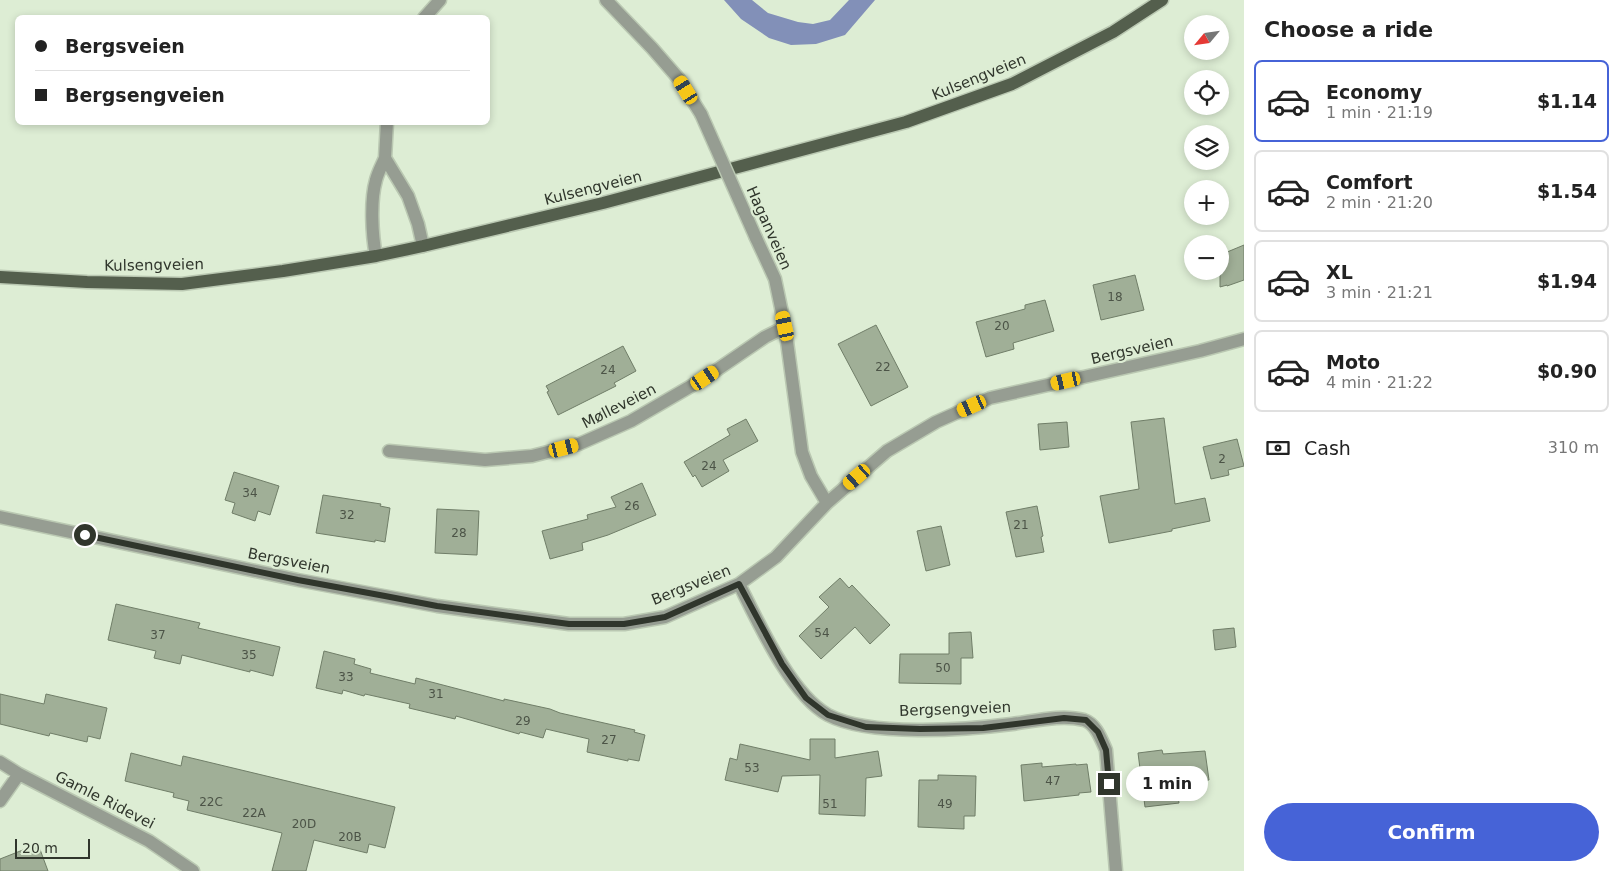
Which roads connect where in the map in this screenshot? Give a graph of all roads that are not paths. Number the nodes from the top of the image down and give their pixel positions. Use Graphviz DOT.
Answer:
graph roads {
  1 [pos="440,0"];
  2 [pos="606,0"];
  3 [pos="1162,0"];
  4 [pos="427,15"];
  5 [pos="387,125"];
  6 [pos="385,158"];
  7 [pos="422,246"];
  8 [pos="376,256"];
  9 [pos="0,277"];
  10 [pos="785,326"];
  11 [pos="1244,339"];
  12 [pos="390,451"];
  13 [pos="827,503"];
  14 [pos="0,517"];
  15 [pos="739,584"];
  16 [pos="0,762"];
  17 [pos="19,774"];
  18 [pos="0,801"];
  19 [pos="193,871"];
  20 [pos="1116,871"];
  1 -- 4 [label="street"];
  2 -- 10 [label="street, Haganveien, bridge"];
  3 -- 7 [label="main road, Kulsengveien"];
  5 -- 6 [label="street"];
  6 -- 7 [label="street"];
  6 -- 8 [label="street"];
  7 -- 8 [label="main road, Kulsengveien"];
  8 -- 9 [label="main road, Kulsengveien"];
  10 -- 12 [label="street, Mølleveien"];
  10 -- 13 [label="street, Haganveien"];
  11 -- 13 [label="street, Bergsveien"];
  13 -- 15 [label="street, Bergsveien"];
  14 -- 15 [label="street, Bergsveien"];
  15 -- 20 [label="street, Bergsengveien"];
  16 -- 17 [label="street, Gamle Ridevei"];
  17 -- 18 [label="street"];
  17 -- 19 [label="street, Gamle Ridevei"];
}
